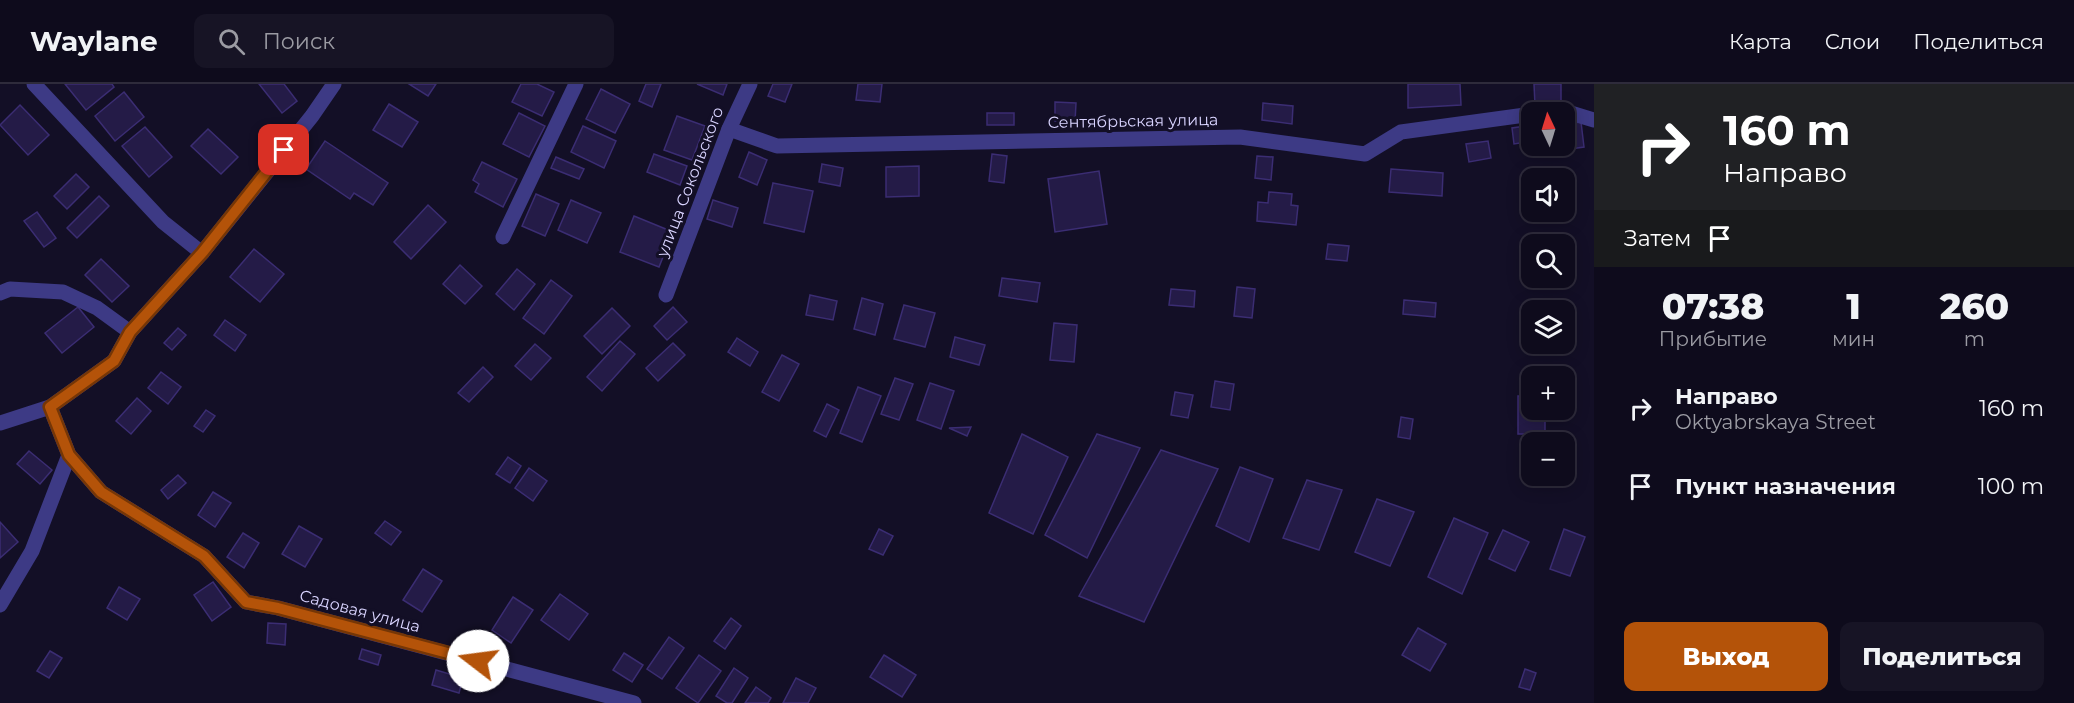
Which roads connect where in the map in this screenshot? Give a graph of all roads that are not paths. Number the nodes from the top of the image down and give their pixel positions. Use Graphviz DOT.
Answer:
graph roads {
  1 [pos="34,84"];
  2 [pos="576,84"];
  3 [pos="750,84"];
  4 [pos="328,86"];
  5 [pos="1575,114"];
  6 [pos="1521,116"];
  7 [pos="1594,120"];
  8 [pos="729,129"];
  9 [pos="503,237"];
  10 [pos="202,253"];
  11 [pos="0,293"];
  12 [pos="666,295"];
  13 [pos="130,332"];
  14 [pos="50,407"];
  15 [pos="0,423"];
  16 [pos="69,455"];
  17 [pos="0,605"];
  18 [pos="634,703"];
  1 -- 10 [label="street"];
  2 -- 9 [label="street"];
  3 -- 8 [label="street, улица Сокольского"];
  4 -- 10 [label="street"];
  5 -- 7 [label="street"];
  6 -- 8 [label="street, Сентябрьская улица"];
  8 -- 12 [label="street, улица Сокольского"];
  10 -- 13 [label="street"];
  11 -- 13 [label="street"];
  13 -- 14 [label="street"];
  14 -- 15 [label="street"];
  14 -- 16 [label="street, Садовая улица"];
  16 -- 17 [label="street"];
  16 -- 18 [label="street, Садовая улица"];
}
